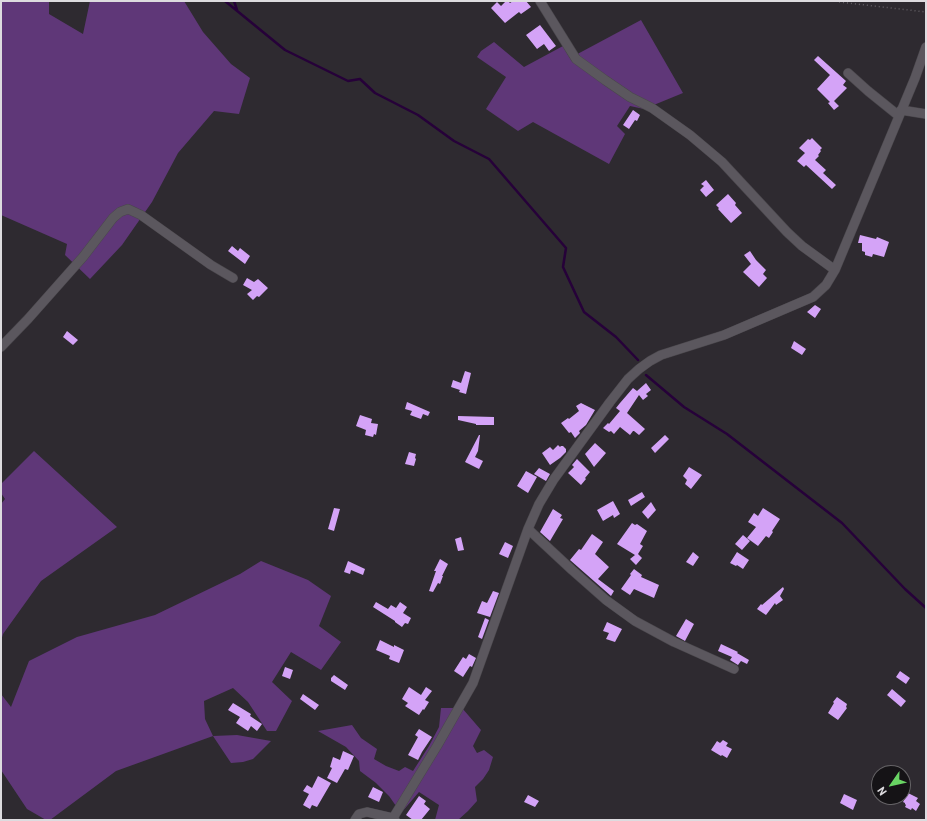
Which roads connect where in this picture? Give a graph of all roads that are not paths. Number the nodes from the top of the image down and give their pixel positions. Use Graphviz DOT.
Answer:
graph roads {
  1 [pos="540,1"];
  2 [pos="926,47"];
  3 [pos="848,73"];
  4 [pos="900,113"];
  5 [pos="926,114"];
  6 [pos="835,270"];
  7 [pos="233,278"];
  8 [pos="1,347"];
  9 [pos="528,529"];
  10 [pos="734,669"];
  11 [pos="394,819"];
  12 [pos="355,820"];
  1 -- 6 [label="street"];
  2 -- 4 [label="street"];
  3 -- 4 [label="street"];
  4 -- 5 [label="street"];
  4 -- 6 [label="street"];
  6 -- 9 [label="street"];
  7 -- 8 [label="street"];
  9 -- 10 [label="street"];
  9 -- 11 [label="street"];
  11 -- 12 [label="street"];
}
